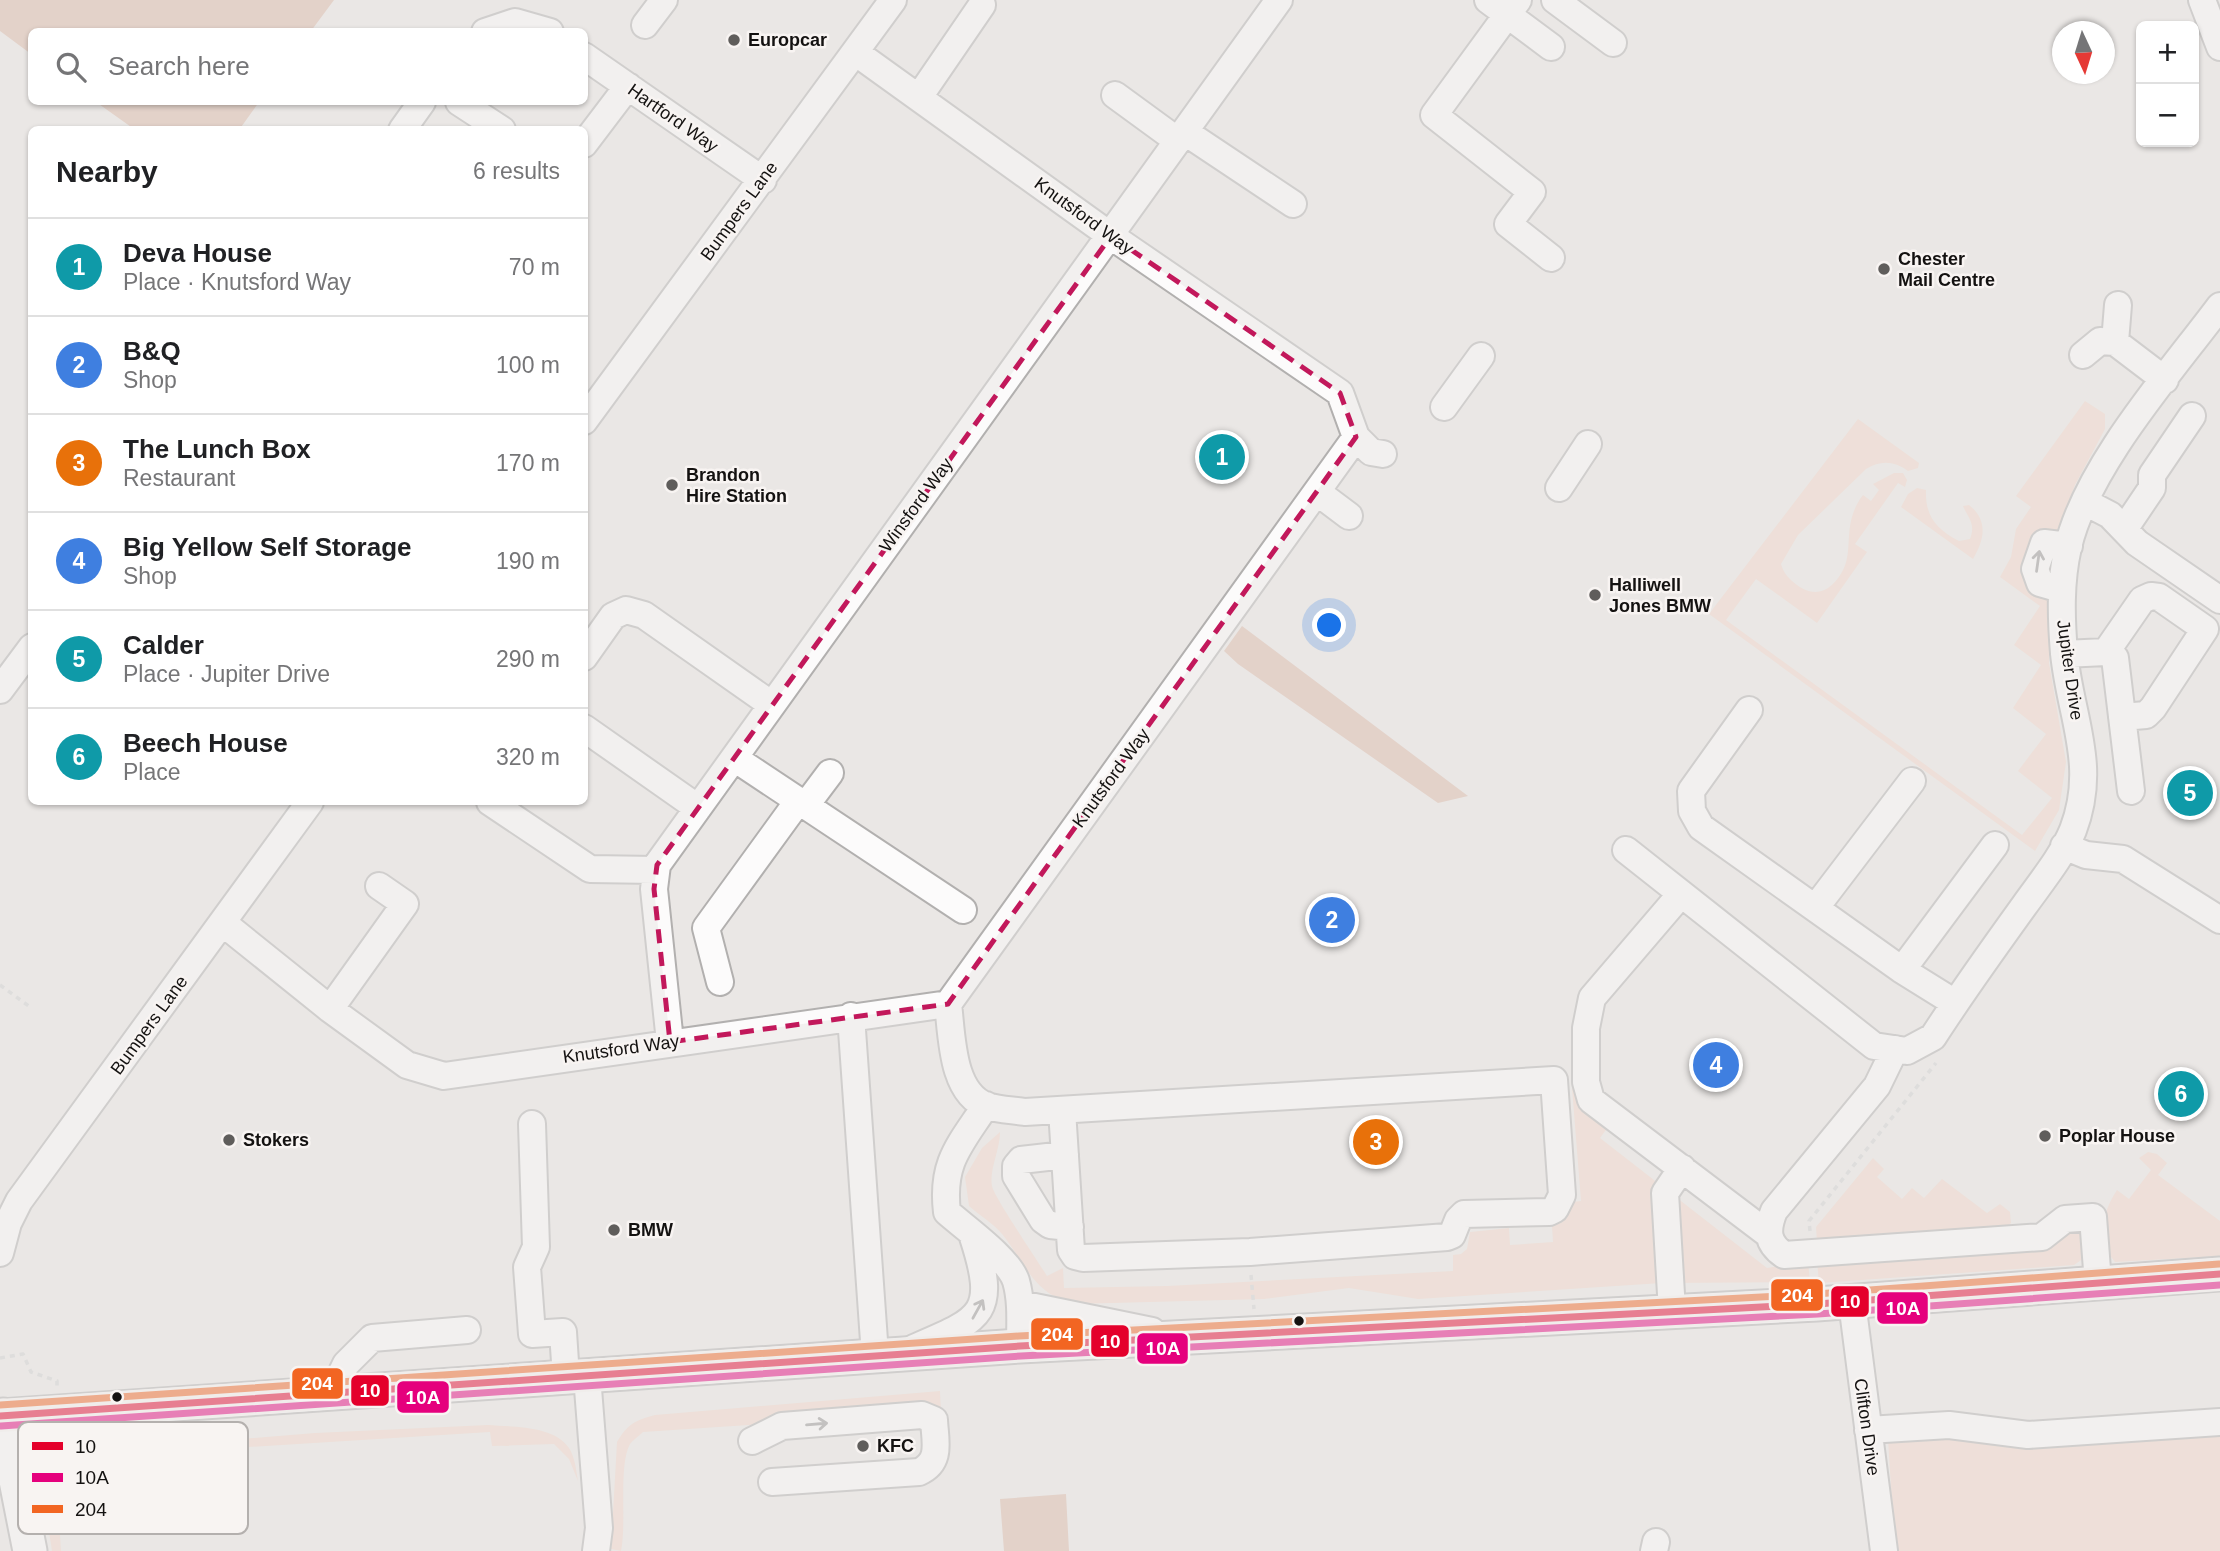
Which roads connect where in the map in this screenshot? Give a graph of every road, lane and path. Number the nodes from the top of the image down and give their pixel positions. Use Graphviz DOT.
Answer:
graph roads {
  1 [pos="530,0"];
  2 [pos="664,0"];
  3 [pos="893,0"];
  4 [pos="1279,0"];
  5 [pos="1555,0"];
  6 [pos="2202,0"];
  7 [pos="982,5"];
  8 [pos="1504,5"];
  9 [pos="645,25"];
  10 [pos="494,28"];
  11 [pos="540,28"];
  12 [pos="1613,43"];
  13 [pos="1551,47"];
  14 [pos="2220,47"];
  15 [pos="855,51"];
  16 [pos="588,59"];
  17 [pos="628,86"];
  18 [pos="1115,95"];
  19 [pos="919,97"];
  20 [pos="420,105"];
  21 [pos="464,105"];
  22 [pos="405,126"];
  23 [pos="496,126"];
  24 [pos="1182,137"];
  25 [pos="588,139"];
  26 [pos="763,180"];
  27 [pos="1293,204"];
  28 [pos="1111,236"];
  29 [pos="1551,258"];
  30 [pos="2118,305"];
  31 [pos="2220,306"];
  32 [pos="2115,342"];
  33 [pos="2083,355"];
  34 [pos="1481,356"];
  35 [pos="2165,380"];
  36 [pos="1444,407"];
  37 [pos="2192,415"];
  38 [pos="588,417"];
  39 [pos="1356,437"];
  40 [pos="1588,444"];
  41 [pos="1383,454"];
  42 [pos="1559,488"];
  43 [pos="1317,492"];
  44 [pos="2085,502"];
  45 [pos="1349,516"];
  46 [pos="2125,528"];
  47 [pos="2220,600"];
  48 [pos="588,651"];
  49 [pos="28,652"];
  50 [pos="2106,652"];
  51 [pos="2064,654"];
  52 [pos="0,690"];
  53 [pos="772,705"];
  54 [pos="1749,710"];
  55 [pos="2122,717"];
  56 [pos="588,731"];
  57 [pos="734,758"];
  58 [pos="830,773"];
  59 [pos="1912,781"];
  60 [pos="2131,791"];
  61 [pos="803,803"];
  62 [pos="308,805"];
  63 [pos="494,805"];
  64 [pos="698,808"];
  65 [pos="1995,845"];
  66 [pos="2064,846"];
  67 [pos="1626,850"];
  68 [pos="656,870"];
  69 [pos="379,886"];
  70 [pos="1681,894"];
  71 [pos="1816,907"];
  72 [pos="963,910"];
  73 [pos="2220,920"];
  74 [pos="223,923"];
  75 [pos="1902,970"];
  76 [pos="720,982"];
  77 [pos="0,985"];
  78 [pos="1955,1003"];
  79 [pos="948,1004"];
  80 [pos="30,1006"];
  81 [pos="330,1009"];
  82 [pos="851,1016"];
  83 [pos="670,1042"];
  84 [pos="1938,1045"];
  85 [pos="1895,1049"];
  86 [pos="986,1105"];
  87 [pos="1062,1110"];
  88 [pos="532,1124"];
  89 [pos="1065,1155"];
  90 [pos="1682,1168"];
  91 [pos="7,1211"];
  92 [pos="1070,1227"];
  93 [pos="1768,1234"];
  94 [pos="973,1235"];
  95 [pos="1250,1252"];
  96 [pos="1812,1253"];
  97 [pos="0,1254"];
  98 [pos="2220,1275"];
  99 [pos="2098,1283"];
  100 [pos="1852,1302"];
  101 [pos="1020,1304"];
  102 [pos="1672,1311"];
  103 [pos="467,1330"];
  104 [pos="1255,1332"];
  105 [pos="1181,1336"];
  106 [pos="1020,1346"];
  107 [pos="887,1354"];
  108 [pos="0,1358"];
  109 [pos="576,1377"];
  110 [pos="334,1391"];
  111 [pos="1,1411"];
  112 [pos="58,1412"];
  113 [pos="60,1422"];
  114 [pos="2220,1422"];
  115 [pos="1867,1430"];
  116 [pos="752,1441"];
  117 [pos="13,1466"];
  118 [pos="18,1466"];
  119 [pos="772,1482"];
  120 [pos="18,1491"];
  121 [pos="596,1551"];
  122 [pos="1884,1551"];
  1 -- 10 [label="street"];
  2 -- 9 [label="street"];
  3 -- 15 [label="street, Bumpers Lane"];
  4 -- 24 [label="street, Winsford Way"];
  5 -- 12 [label="street"];
  6 -- 14 [label="street"];
  7 -- 19 [label="street"];
  8 -- 13 [label="street"];
  8 -- 29 [label="street"];
  10 -- 11 [label="street"];
  15 -- 19 [label="street, Knutsford Way"];
  15 -- 26 [label="street, Bumpers Lane"];
  16 -- 17 [label="street, Hartford Way"];
  17 -- 25 [label="street"];
  17 -- 26 [label="street, Hartford Way"];
  18 -- 24 [label="street"];
  19 -- 28 [label="street, Knutsford Way"];
  20 -- 22 [label="street"];
  21 -- 23 [label="street"];
  24 -- 27 [label="street"];
  24 -- 28 [label="street, Winsford Way"];
  26 -- 38 [label="street, Bumpers Lane"];
  28 -- 39 [label="street, Knutsford Way"];
  28 -- 53 [label="street, Winsford Way"];
  30 -- 32 [label="street"];
  31 -- 35 [label="street, Jupiter Drive"];
  32 -- 33 [label="street"];
  32 -- 35 [label="street"];
  34 -- 36 [label="street"];
  35 -- 44 [label="street, Jupiter Drive"];
  37 -- 46 [label="street"];
  39 -- 41 [label="street"];
  39 -- 43 [label="street, Knutsford Way"];
  40 -- 42 [label="street"];
  43 -- 45 [label="street"];
  43 -- 79 [label="street, Knutsford Way"];
  44 -- 46 [label="street"];
  44 -- 51 [label="street, Jupiter Drive"];
  46 -- 47 [label="street"];
  48 -- 53 [label="street"];
  49 -- 52 [label="street"];
  50 -- 51 [label="street"];
  50 -- 55 [label="street"];
  50 -- 55 [label="street"];
  51 -- 66 [label="street, Jupiter Drive"];
  53 -- 57 [label="street, Winsford Way"];
  54 -- 71 [label="street"];
  55 -- 60 [label="street"];
  56 -- 64 [label="street"];
  57 -- 61 [label="street"];
  57 -- 64 [label="street, Winsford Way"];
  58 -- 61 [label="street"];
  59 -- 71 [label="street"];
  61 -- 72 [label="street"];
  61 -- 76 [label="street"];
  62 -- 74 [label="street, Bumpers Lane"];
  63 -- 68 [label="street"];
  64 -- 68 [label="street, Winsford Way"];
  65 -- 75 [label="street"];
  66 -- 73 [label="street"];
  66 -- 78 [label="street, Jupiter Drive"];
  67 -- 70 [label="street"];
  68 -- 83 [label="street"];
  69 -- 81 [label="street"];
  70 -- 85 [label="street"];
  70 -- 90 [label="street"];
  71 -- 75 [label="street"];
  74 -- 81 [label="street, Knutsford Way"];
  74 -- 91 [label="street, Bumpers Lane"];
  75 -- 78 [label="street"];
  77 -- 80 [label="path"];
  78 -- 84 [label="street, Jupiter Drive"];
  79 -- 82 [label="street, Knutsford Way"];
  79 -- 86 [label="street"];
  81 -- 83 [label="street, Knutsford Way"];
  82 -- 83 [label="street, Knutsford Way"];
  82 -- 107 [label="street"];
  84 -- 85 [label="street"];
  84 -- 96 [label="path"];
  85 -- 93 [label="street"];
  86 -- 87 [label="street"];
  86 -- 94 [label="street"];
  87 -- 89 [label="street"];
  87 -- 95 [label="street"];
  88 -- 109 [label="street"];
  89 -- 92 [label="street"];
  89 -- 92 [label="street"];
  90 -- 93 [label="street"];
  90 -- 102 [label="street"];
  91 -- 97 [label="street, Bumpers Lane"];
  92 -- 95 [label="street"];
  93 -- 96 [label="street"];
  94 -- 101 [label="street"];
  107 -- 94 [label="street, one-way"];
  95 -- 104 [label="path"];
  96 -- 99 [label="street"];
  98 -- 99 [label="main road"];
  99 -- 100 [label="main road"];
  100 -- 102 [label="main road"];
  100 -- 115 [label="street, Clifton Drive"];
  101 -- 105 [label="street"];
  101 -- 106 [label="street"];
  102 -- 104 [label="main road"];
  103 -- 110 [label="street"];
  104 -- 105 [label="main road"];
  105 -- 106 [label="main road"];
  106 -- 107 [label="main road"];
  107 -- 109 [label="main road"];
  108 -- 112 [label="path"];
  109 -- 110 [label="main road"];
  109 -- 121 [label="street"];
  110 -- 112 [label="main road"];
  111 -- 112 [label="main road"];
  111 -- 117 [label="main road"];
  112 -- 113 [label="path"];
  114 -- 115 [label="street"];
  115 -- 122 [label="street, Clifton Drive"];
  116 -- 119 [label="street, one-way"];
  117 -- 118 [label="path"];
  117 -- 120 [label="main road"];
}
